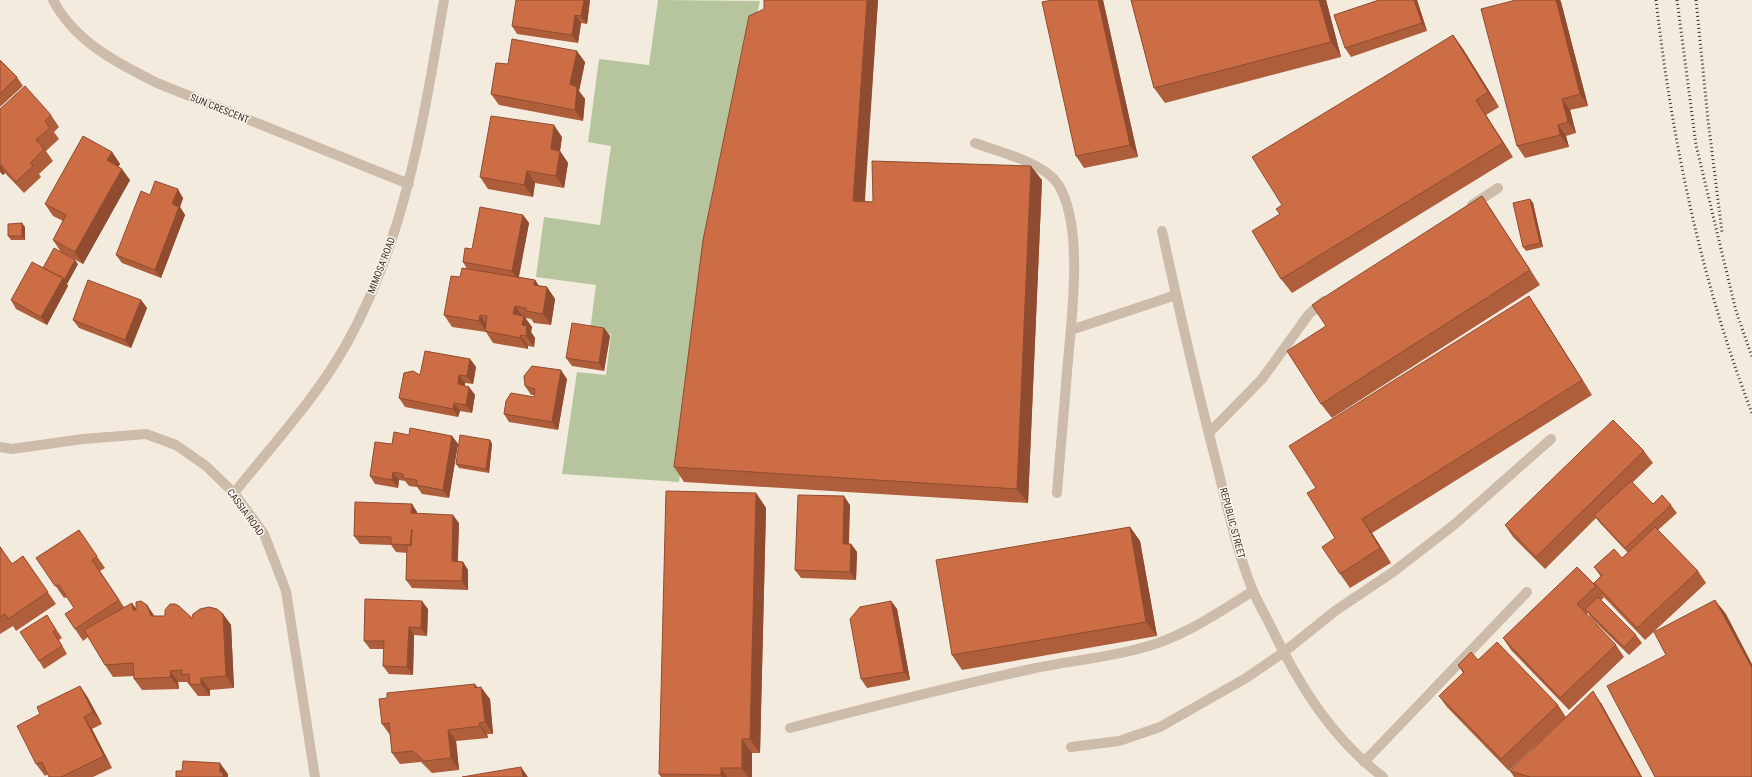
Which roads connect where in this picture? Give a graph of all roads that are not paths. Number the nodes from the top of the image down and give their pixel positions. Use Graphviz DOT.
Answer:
graph roads {
  1 [pos="53,0"];
  2 [pos="444,0"];
  3 [pos="975,142"];
  4 [pos="409,184"];
  5 [pos="1498,188"];
  6 [pos="1465,210"];
  7 [pos="1162,231"];
  8 [pos="1176,295"];
  9 [pos="1332,296"];
  10 [pos="1071,330"];
  11 [pos="1209,433"];
  12 [pos="1551,439"];
  13 [pos="0,447"];
  14 [pos="234,492"];
  15 [pos="1057,493"];
  16 [pos="1253,591"];
  17 [pos="1527,592"];
  18 [pos="1284,652"];
  19 [pos="790,728"];
  20 [pos="1071,747"];
  21 [pos="1364,762"];
  22 [pos="315,777"];
  23 [pos="1383,777"];
  1 -- 4 [label="street, SUN CRESCENT"];
  2 -- 4 [label="street, MIMOSA ROAD"];
  3 -- 10 [label="street"];
  4 -- 14 [label="street, MIMOSA ROAD"];
  5 -- 6 [label="street"];
  7 -- 8 [label="street, REPUBLIC STREET"];
  8 -- 10 [label="street"];
  8 -- 11 [label="street, REPUBLIC STREET"];
  9 -- 11 [label="street"];
  10 -- 15 [label="street"];
  11 -- 16 [label="street, REPUBLIC STREET"];
  12 -- 18 [label="street"];
  13 -- 14 [label="street, CASSIA ROAD"];
  14 -- 22 [label="street, CASSIA ROAD"];
  16 -- 18 [label="street, REPUBLIC STREET"];
  16 -- 19 [label="street"];
  17 -- 21 [label="street"];
  18 -- 20 [label="street"];
  18 -- 21 [label="street, REPUBLIC STREET"];
  21 -- 23 [label="street, REPUBLIC STREET"];
}
